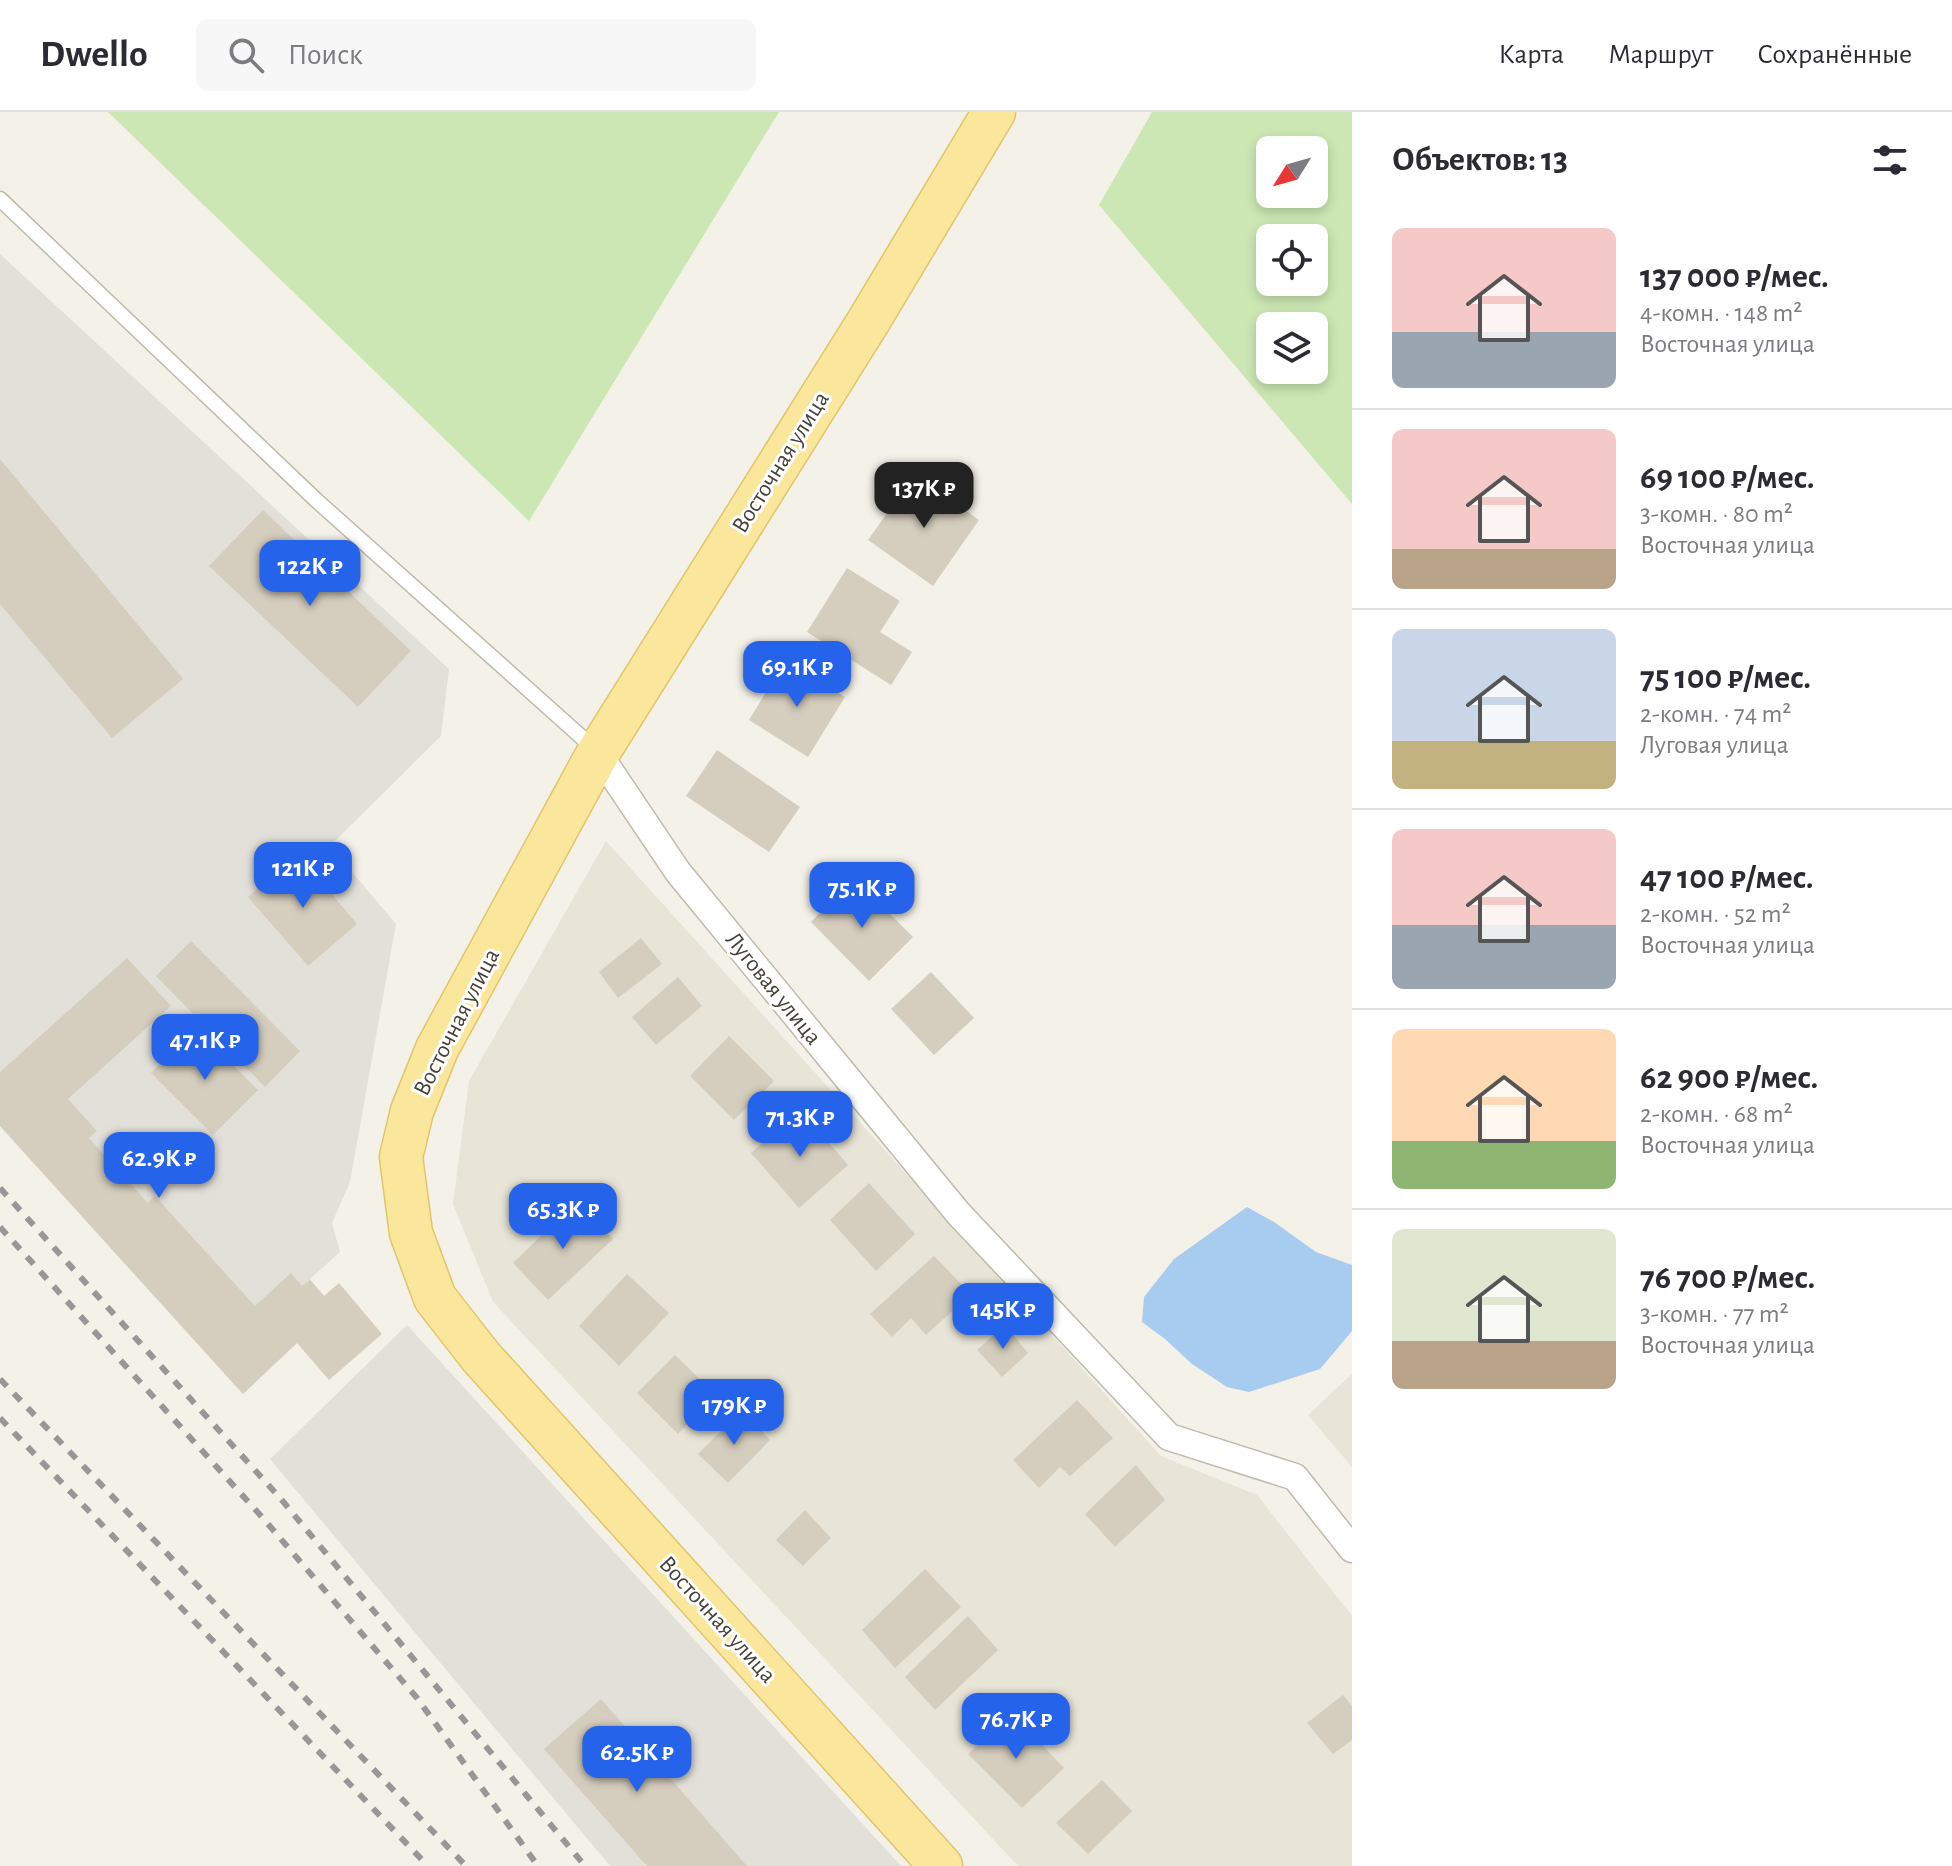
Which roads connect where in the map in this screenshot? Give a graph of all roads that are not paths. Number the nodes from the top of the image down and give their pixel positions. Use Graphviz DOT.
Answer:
graph roads {
  1 [pos="994,112"];
  2 [pos="0,199"];
  3 [pos="598,753"];
  4 [pos="1352,1549"];
  5 [pos="941,1866"];
  1 -- 3 [label="main road, Восточная улица"];
  2 -- 3 [label="lane"];
  3 -- 4 [label="street, Луговая улица"];
  3 -- 5 [label="main road, Восточная улица"];
}
